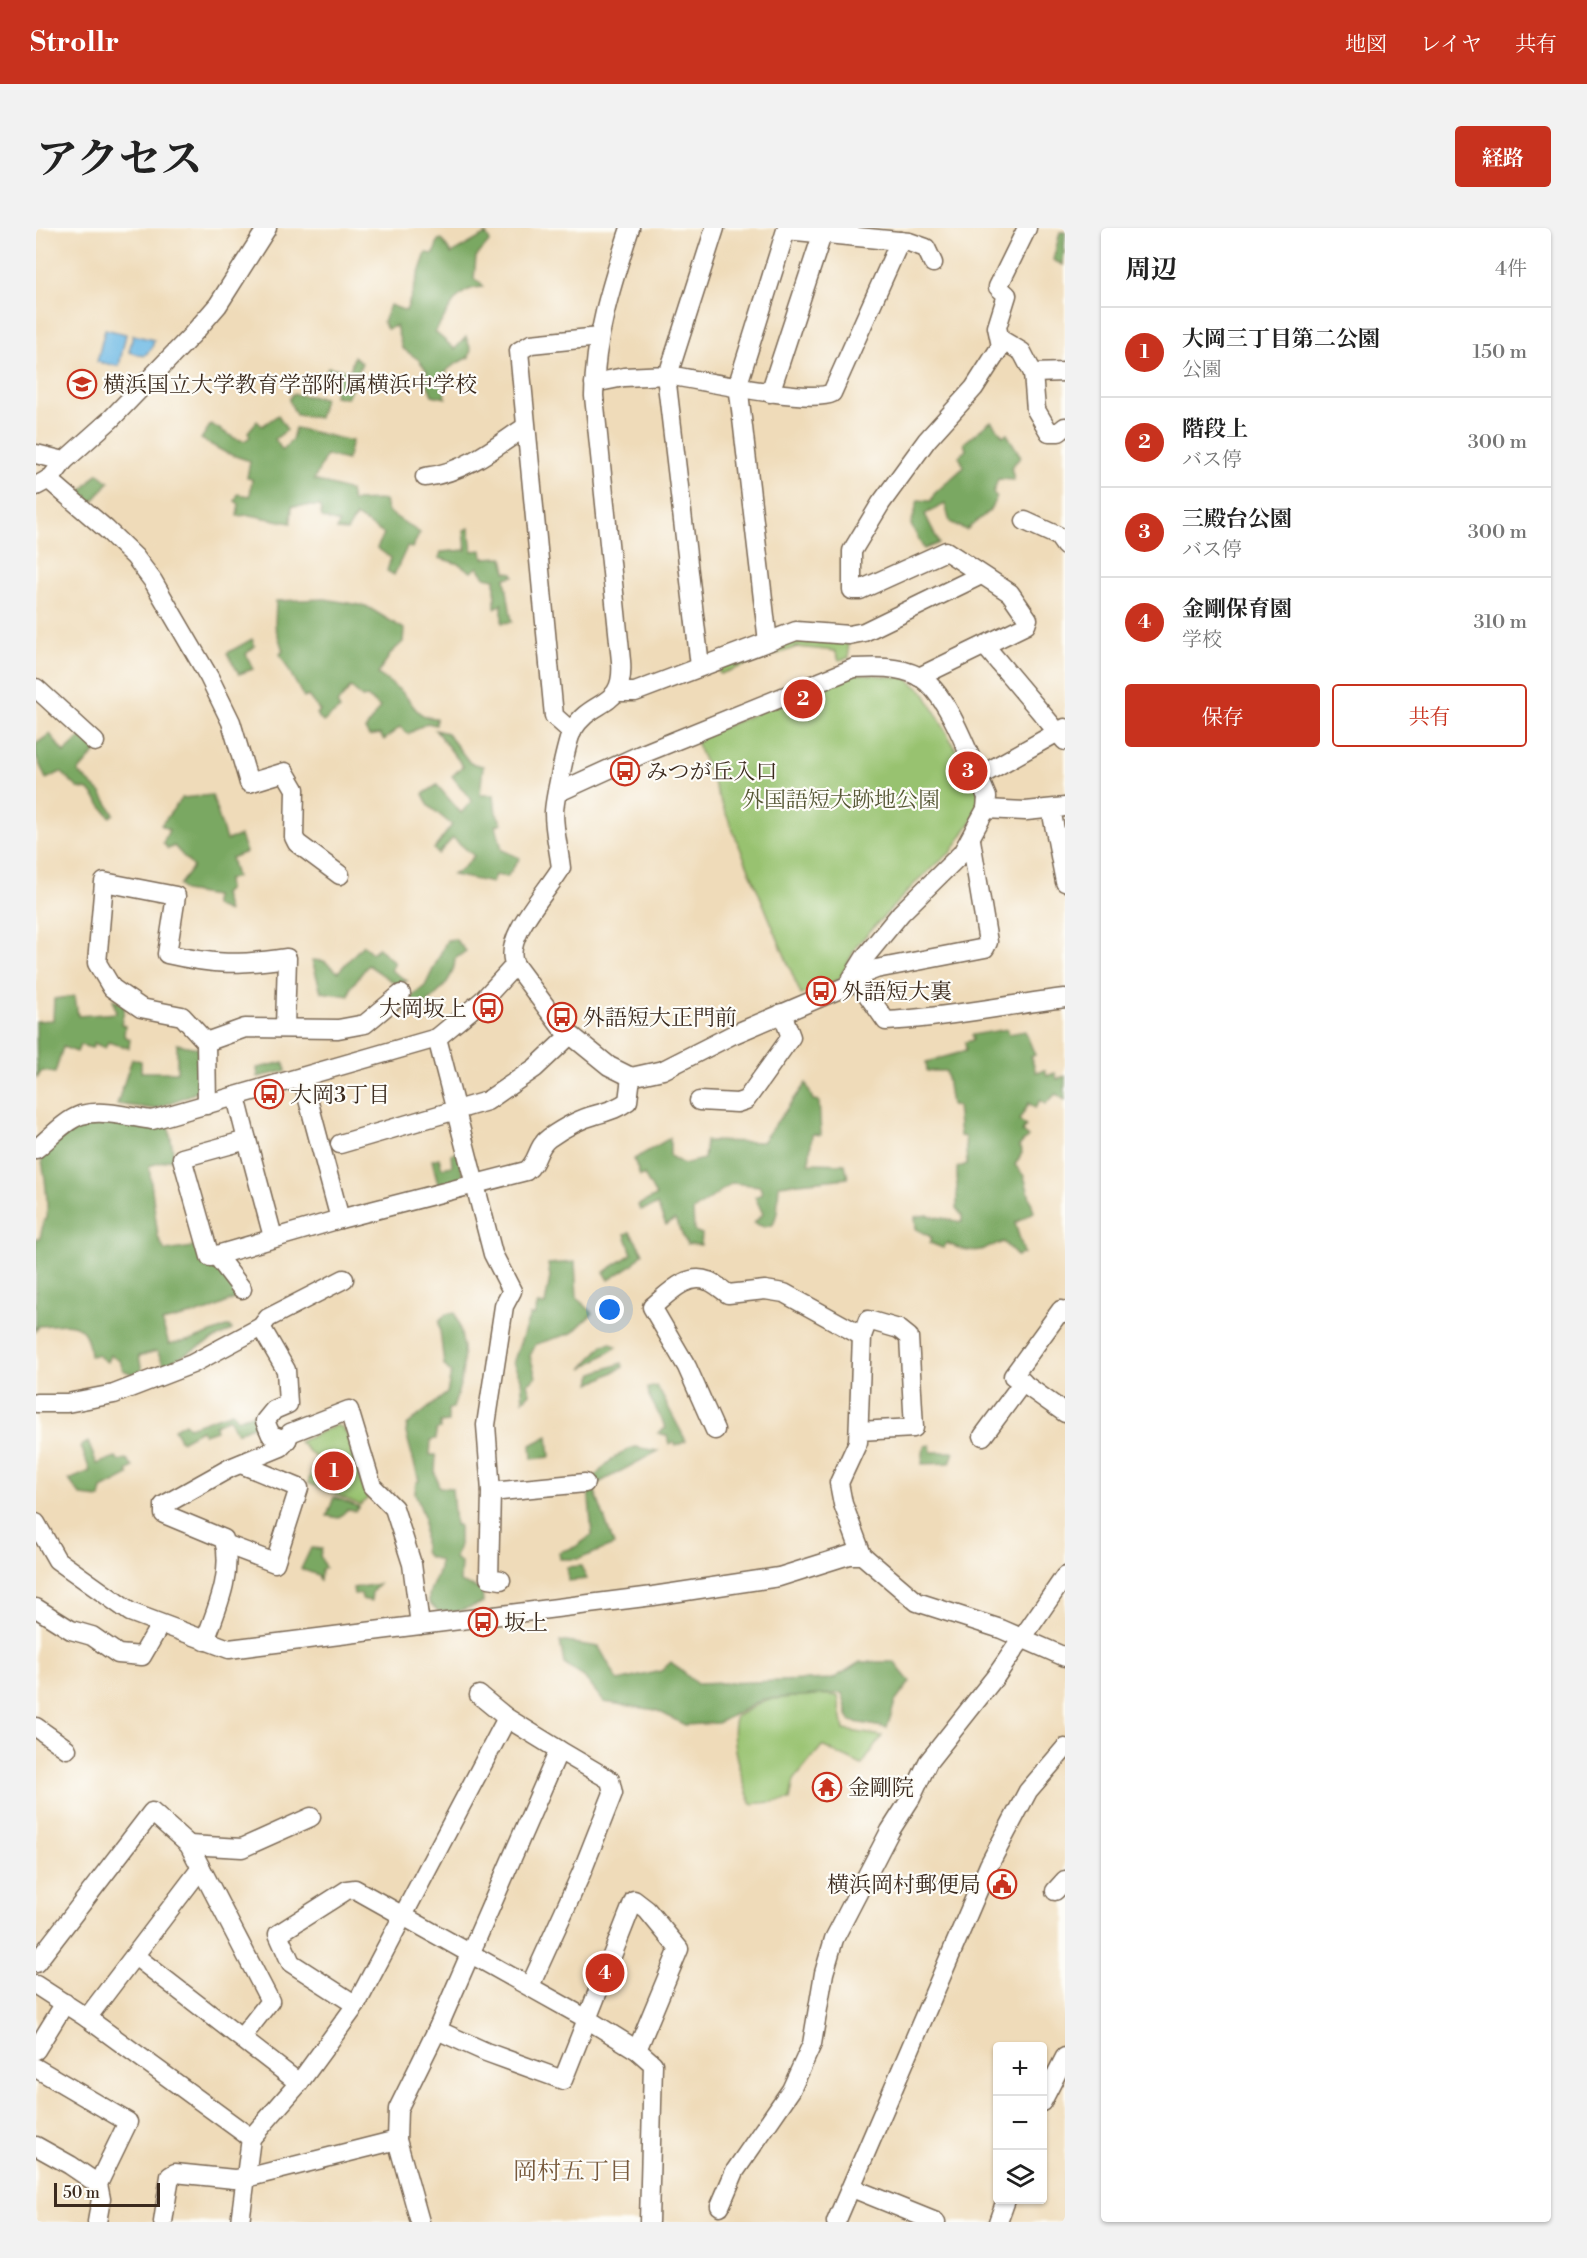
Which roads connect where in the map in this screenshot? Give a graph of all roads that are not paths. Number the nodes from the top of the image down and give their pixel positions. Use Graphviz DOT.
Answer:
graph roads {
  1 [pos="267,228"];
  2 [pos="630,228"];
  3 [pos="715,228"];
  4 [pos="1027,228"];
  5 [pos="820,231"];
  6 [pos="900,242"];
  7 [pos="933,263"];
  8 [pos="599,338"];
  9 [pos="999,339"];
  10 [pos="1065,372"];
  11 [pos="1033,373"];
  12 [pos="668,375"];
  13 [pos="594,383"];
  14 [pos="739,386"];
  15 [pos="770,393"];
  16 [pos="525,427"];
  17 [pos="1065,427"];
  18 [pos="36,454"];
  19 [pos="64,461"];
  20 [pos="425,477"];
  21 [pos="42,483"];
  22 [pos="1025,521"];
  23 [pos="1065,546"];
  24 [pos="981,575"];
  25 [pos="768,642"];
  26 [pos="985,646"];
  27 [pos="700,666"];
  28 [pos="919,677"];
  29 [pos="36,688"];
  30 [pos="618,692"];
  31 [pos="572,732"];
  32 [pos="1062,734"];
  33 [pos="95,742"];
  34 [pos="978,777"];
  35 [pos="559,792"];
  36 [pos="1058,808"];
  37 [pos="986,809"];
  38 [pos="971,840"];
  39 [pos="340,875"];
  40 [pos="1065,882"];
  41 [pos="515,964"];
  42 [pos="855,977"];
  43 [pos="401,994"];
  44 [pos="1065,998"];
  45 [pos="782,1013"];
  46 [pos="285,1027"];
  47 [pos="570,1035"];
  48 [pos="437,1038"];
  49 [pos="206,1042"];
  50 [pos="302,1077"];
  51 [pos="631,1077"];
  52 [pos="236,1097"];
  53 [pos="699,1101"];
  54 [pos="207,1105"];
  55 [pos="456,1111"];
  56 [pos="247,1140"];
  57 [pos="340,1144"];
  58 [pos="36,1149"];
  59 [pos="474,1184"];
  60 [pos="340,1219"];
  61 [pos="273,1237"];
  62 [pos="216,1255"];
  63 [pos="344,1279"];
  64 [pos="242,1288"];
  65 [pos="1065,1313"];
  66 [pos="261,1327"];
  67 [pos="862,1336"];
  68 [pos="1023,1382"];
  69 [pos="36,1403"];
  70 [pos="1065,1413"];
  71 [pos="715,1430"];
  72 [pos="859,1431"];
  73 [pos="983,1436"];
  74 [pos="287,1440"];
  75 [pos="241,1464"];
  76 [pos="585,1483"];
  77 [pos="491,1492"];
  78 [pos="36,1523"];
  79 [pos="225,1544"];
  80 [pos="862,1554"];
  81 [pos="43,1556"];
  82 [pos="1065,1576"];
  83 [pos="501,1580"];
  84 [pos="36,1608"];
  85 [pos="160,1624"];
  86 [pos="420,1625"];
  87 [pos="1023,1639"];
  88 [pos="205,1641"];
  89 [pos="1065,1657"];
  90 [pos="479,1695"];
  91 [pos="507,1718"];
  92 [pos="36,1727"];
  93 [pos="1065,1748"];
  94 [pos="67,1749"];
  95 [pos="559,1750"];
  96 [pos="311,1817"];
  97 [pos="189,1845"];
  98 [pos="201,1868"];
  99 [pos="404,1917"];
  100 [pos="471,1955"];
  101 [pos="135,1956"];
  102 [pos="36,1963"];
  103 [pos="36,1984"];
  104 [pos="530,1986"];
  105 [pos="65,2003"];
  106 [pos="356,2005"];
  107 [pos="87,2018"];
  108 [pos="587,2019"];
  109 [pos="437,2030"];
  110 [pos="242,2037"];
  111 [pos="36,2050"];
  112 [pos="637,2050"];
  113 [pos="1065,2057"];
  114 [pos="36,2068"];
  115 [pos="299,2083"];
  116 [pos="1045,2096"];
  117 [pos="251,2138"];
  118 [pos="397,2140"];
  119 [pos="36,2146"];
  120 [pos="246,2178"];
  121 [pos="98,2184"];
  122 [pos="852,2188"];
  123 [pos="1004,2204"];
  124 [pos="720,2206"];
  125 [pos="97,2222"];
  126 [pos="163,2222"];
  127 [pos="240,2222"];
  128 [pos="420,2222"];
  129 [pos="649,2222"];
  130 [pos="836,2222"];
  131 [pos="936,2222"];
  132 [pos="998,2222"];
  1 -- 19 [label="street"];
  2 -- 8 [label="street"];
  3 -- 12 [label="street"];
  4 -- 9 [label="street"];
  5 -- 6 [label="street"];
  5 -- 14 [label="street"];
  5 -- 15 [label="street"];
  6 -- 7 [label="street"];
  6 -- 15 [label="street"];
  8 -- 13 [label="street"];
  8 -- 16 [label="street"];
  9 -- 11 [label="street"];
  9 -- 24 [label="street"];
  10 -- 11 [label="street"];
  11 -- 17 [label="street"];
  12 -- 13 [label="street"];
  12 -- 14 [label="street"];
  12 -- 27 [label="street"];
  13 -- 30 [label="street"];
  14 -- 15 [label="street"];
  14 -- 25 [label="street"];
  16 -- 20 [label="street"];
  16 -- 31 [label="street"];
  18 -- 19 [label="street"];
  19 -- 21 [label="street"];
  21 -- 39 [label="street"];
  22 -- 23 [label="street"];
  24 -- 25 [label="street"];
  24 -- 26 [label="street"];
  25 -- 27 [label="street"];
  26 -- 28 [label="street"];
  26 -- 32 [label="street"];
  27 -- 30 [label="street"];
  28 -- 34 [label="street"];
  28 -- 35 [label="street"];
  29 -- 33 [label="street"];
  30 -- 31 [label="street"];
  31 -- 35 [label="street"];
  32 -- 34 [label="street"];
  34 -- 37 [label="street"];
  35 -- 41 [label="street"];
  36 -- 37 [label="street"];
  36 -- 40 [label="street"];
  37 -- 38 [label="street"];
  38 -- 42 [label="street"];
  38 -- 42 [label="street"];
  41 -- 47 [label="street"];
  41 -- 48 [label="street"];
  42 -- 44 [label="street"];
  42 -- 45 [label="street"];
  43 -- 46 [label="street"];
  45 -- 51 [label="street"];
  45 -- 53 [label="street"];
  46 -- 49 [label="street"];
  46 -- 49 [label="street"];
  47 -- 51 [label="street"];
  47 -- 55 [label="street"];
  48 -- 50 [label="street"];
  48 -- 55 [label="street"];
  49 -- 54 [label="street"];
  50 -- 52 [label="street"];
  50 -- 60 [label="street"];
  51 -- 59 [label="street"];
  52 -- 54 [label="street"];
  52 -- 56 [label="street"];
  54 -- 58 [label="street"];
  55 -- 57 [label="street"];
  55 -- 59 [label="street"];
  56 -- 61 [label="street"];
  56 -- 62 [label="street"];
  59 -- 60 [label="street"];
  59 -- 77 [label="street"];
  60 -- 61 [label="street"];
  61 -- 62 [label="street"];
  62 -- 64 [label="street"];
  63 -- 66 [label="street"];
  65 -- 68 [label="street"];
  66 -- 69 [label="street"];
  66 -- 74 [label="street"];
  67 -- 71 [label="street"];
  67 -- 72 [label="street"];
  67 -- 72 [label="street"];
  68 -- 70 [label="street"];
  68 -- 73 [label="street"];
  72 -- 80 [label="street"];
  74 -- 75 [label="street"];
  74 -- 86 [label="street"];
  75 -- 79 [label="street"];
  75 -- 79 [label="street"];
  76 -- 77 [label="street"];
  77 -- 83 [label="street"];
  78 -- 81 [label="street"];
  79 -- 88 [label="street"];
  80 -- 86 [label="street"];
  80 -- 87 [label="street"];
  81 -- 85 [label="street"];
  82 -- 87 [label="street"];
  84 -- 85 [label="street"];
  85 -- 88 [label="street"];
  86 -- 88 [label="street"];
  87 -- 89 [label="street"];
  87 -- 124 [label="street"];
  90 -- 91 [label="street"];
  91 -- 95 [label="street"];
  91 -- 99 [label="street"];
  92 -- 94 [label="street"];
  93 -- 122 [label="street"];
  95 -- 100 [label="street"];
  95 -- 104 [label="street"];
  96 -- 97 [label="street"];
  97 -- 98 [label="street"];
  97 -- 102 [label="street"];
  98 -- 101 [label="street"];
  98 -- 110 [label="street"];
  99 -- 100 [label="street"];
  99 -- 106 [label="street"];
  99 -- 106 [label="street"];
  100 -- 104 [label="street"];
  100 -- 109 [label="street"];
  101 -- 107 [label="street"];
  101 -- 110 [label="street"];
  103 -- 105 [label="street"];
  104 -- 108 [label="street"];
  105 -- 107 [label="street"];
  105 -- 111 [label="street"];
  106 -- 115 [label="street"];
  107 -- 117 [label="street"];
  108 -- 109 [label="street"];
  108 -- 112 [label="street"];
  108 -- 112 [label="street"];
  109 -- 118 [label="street"];
  110 -- 115 [label="street"];
  112 -- 129 [label="street"];
  113 -- 116 [label="street"];
  114 -- 121 [label="street"];
  115 -- 117 [label="street"];
  117 -- 120 [label="street"];
  118 -- 120 [label="street"];
  118 -- 128 [label="street"];
  119 -- 121 [label="street"];
  120 -- 126 [label="street"];
  120 -- 127 [label="street"];
  121 -- 125 [label="street"];
  122 -- 130 [label="street"];
  122 -- 131 [label="street"];
  123 -- 132 [label="street"];
}
